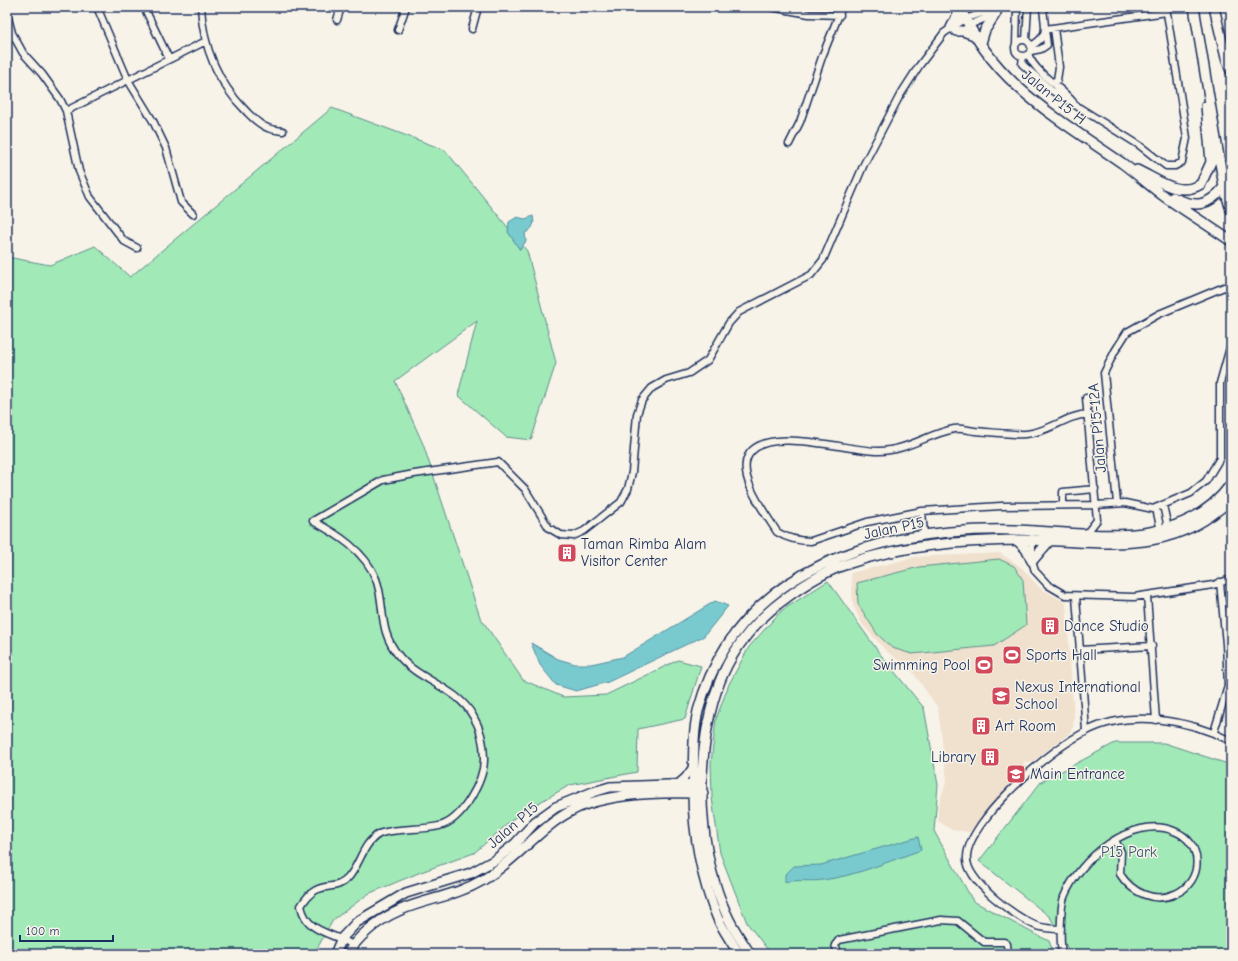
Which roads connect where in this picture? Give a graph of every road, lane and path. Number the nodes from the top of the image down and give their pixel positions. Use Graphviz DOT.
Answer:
graph roads {
  1 [pos="97,7"];
  2 [pos="144,7"];
  3 [pos="201,7"];
  4 [pos="341,7"];
  5 [pos="406,7"];
  6 [pos="478,7"];
  7 [pos="771,7"];
  8 [pos="809,7"];
  9 [pos="842,7"];
  10 [pos="959,7"];
  11 [pos="979,7"];
  12 [pos="984,7"];
  13 [pos="1017,7"];
  14 [pos="1028,7"];
  15 [pos="1042,7"];
  16 [pos="1194,7"];
  17 [pos="1214,7"];
  18 [pos="996,9"];
  19 [pos="1166,10"];
  20 [pos="7,14"];
  21 [pos="809,14"];
  22 [pos="840,15"];
  23 [pos="337,20"];
  24 [pos="967,22"];
  25 [pos="1054,28"];
  26 [pos="472,29"];
  27 [pos="1046,29"];
  28 [pos="398,30"];
  29 [pos="953,30"];
  30 [pos="979,40"];
  31 [pos="1026,40"];
  32 [pos="206,41"];
  33 [pos="1016,44"];
  34 [pos="1028,52"];
  35 [pos="169,59"];
  36 [pos="1059,67"];
  37 [pos="1231,71"];
  38 [pos="128,80"];
  39 [pos="1053,82"];
  40 [pos="1207,85"];
  41 [pos="1061,89"];
  42 [pos="1075,105"];
  43 [pos="66,111"];
  44 [pos="283,131"];
  45 [pos="789,144"];
  46 [pos="1122,163"];
  47 [pos="1231,168"];
  48 [pos="1224,183"];
  49 [pos="1154,188"];
  50 [pos="1231,210"];
  51 [pos="193,214"];
  52 [pos="1231,241"];
  53 [pos="137,248"];
  54 [pos="1231,292"];
  55 [pos="1231,344"];
  56 [pos="1086,398"];
  57 [pos="1089,414"];
  58 [pos="1231,484"];
  59 [pos="1095,489"];
  60 [pos="1231,500"];
  61 [pos="1117,503"];
  62 [pos="1063,505"];
  63 [pos="1096,505"];
  64 [pos="1163,505"];
  65 [pos="1156,508"];
  66 [pos="922,511"];
  67 [pos="1164,530"];
  68 [pos="924,534"];
  69 [pos="1086,534"];
  70 [pos="1032,536"];
  71 [pos="1017,540"];
  72 [pos="1050,540"];
  73 [pos="1032,561"];
  74 [pos="818,566"];
  75 [pos="821,575"];
  76 [pos="1231,578"];
  77 [pos="1220,582"];
  78 [pos="1147,596"];
  79 [pos="1076,597"];
  80 [pos="1152,646"];
  81 [pos="1079,650"];
  82 [pos="1156,720"];
  83 [pos="1086,731"];
  84 [pos="1214,732"];
  85 [pos="1231,741"];
  86 [pos="694,764"];
  87 [pos="677,788"];
  88 [pos="698,788"];
  89 [pos="693,806"];
  90 [pos="1115,840"];
  91 [pos="722,918"];
  92 [pos="1061,929"];
  93 [pos="342,938"];
  94 [pos="353,945"];
  95 [pos="335,954"];
  96 [pos="348,954"];
  97 [pos="739,954"];
  98 [pos="750,954"];
  99 [pos="839,954"];
  100 [pos="1008,954"];
  101 [pos="1062,954"];
  1 -- 38 [label="street"];
  2 -- 35 [label="street"];
  3 -- 32 [label="street"];
  4 -- 23 [label="street"];
  5 -- 28 [label="street"];
  6 -- 26 [label="street"];
  7 -- 21 [label="street"];
  8 -- 21 [label="street"];
  9 -- 22 [label="street"];
  10 -- 24 [label="street, Jalan P15 H"];
  10 -- 29 [label="street"];
  11 -- 12 [label="street"];
  13 -- 33 [label="street"];
  14 -- 31 [label="street"];
  15 -- 27 [label="street"];
  16 -- 40 [label="street"];
  17 -- 37 [label="street"];
  18 -- 24 [label="street"];
  18 -- 30 [label="street"];
  19 -- 25 [label="street"];
  19 -- 42 [label="street"];
  20 -- 43 [label="street"];
  21 -- 22 [label="street"];
  22 -- 45 [label="street"];
  24 -- 29 [label="street"];
  24 -- 30 [label="street, Jalan P15 H"];
  25 -- 27 [label="street"];
  25 -- 36 [label="street"];
  27 -- 34 [label="street"];
  29 -- 30 [label="street"];
  29 -- 93 [label="street"];
  30 -- 46 [label="street, Jalan P15 H"];
  31 -- 33 [label="street"];
  31 -- 34 [label="street"];
  32 -- 35 [label="street"];
  32 -- 44 [label="street"];
  33 -- 34 [label="street"];
  34 -- 39 [label="street"];
  34 -- 42 [label="street"];
  35 -- 38 [label="street"];
  36 -- 39 [label="street"];
  36 -- 41 [label="street"];
  38 -- 43 [label="street"];
  38 -- 51 [label="street"];
  39 -- 41 [label="street"];
  40 -- 46 [label="street"];
  40 -- 48 [label="street"];
  41 -- 42 [label="street"];
  43 -- 53 [label="street"];
  46 -- 49 [label="street, Jalan P15 H"];
  47 -- 48 [label="street, Jalan P15 H"];
  48 -- 49 [label="street, Jalan P15 H"];
  48 -- 50 [label="street"];
  49 -- 52 [label="street, Jalan P15 H"];
  54 -- 61 [label="street, Jalan P15-12A"];
  55 -- 64 [label="street"];
  56 -- 57 [label="street"];
  57 -- 59 [label="street"];
  57 -- 66 [label="street"];
  58 -- 67 [label="street, Jalan P15"];
  59 -- 62 [label="street"];
  59 -- 63 [label="street"];
  60 -- 72 [label="street, Jalan P15"];
  61 -- 63 [label="street"];
  61 -- 65 [label="street"];
  62 -- 63 [label="street"];
  62 -- 66 [label="street"];
  63 -- 69 [label="street"];
  64 -- 65 [label="street"];
  64 -- 67 [label="street"];
  65 -- 67 [label="street"];
  66 -- 68 [label="street"];
  67 -- 69 [label="street, Jalan P15"];
  68 -- 70 [label="street, Jalan P15"];
  68 -- 74 [label="street, Jalan P15"];
  69 -- 70 [label="street, Jalan P15"];
  70 -- 71 [label="street, Jalan P15"];
  70 -- 72 [label="street, Jalan P15"];
  70 -- 73 [label="street"];
  71 -- 73 [label="street"];
  71 -- 75 [label="street, Jalan P15"];
  72 -- 73 [label="street"];
  73 -- 79 [label="street"];
  74 -- 75 [label="street"];
  74 -- 86 [label="street, Jalan P15"];
  75 -- 88 [label="street, Jalan P15"];
  76 -- 77 [label="street"];
  77 -- 78 [label="street"];
  77 -- 84 [label="street"];
  78 -- 79 [label="street"];
  78 -- 80 [label="street"];
  79 -- 81 [label="street"];
  80 -- 81 [label="street"];
  80 -- 82 [label="street"];
  81 -- 83 [label="street"];
  82 -- 83 [label="street"];
  82 -- 84 [label="street"];
  83 -- 92 [label="street"];
  84 -- 85 [label="street"];
  86 -- 87 [label="street"];
  86 -- 88 [label="street, Jalan P15"];
  87 -- 88 [label="street, Jalan P15"];
  87 -- 89 [label="street"];
  87 -- 93 [label="street, Jalan P15"];
  87 -- 94 [label="street, Jalan P15"];
  88 -- 89 [label="street"];
  88 -- 91 [label="street"];
  89 -- 91 [label="street"];
  90 -- 90 [label="street"];
  90 -- 92 [label="street"];
  91 -- 97 [label="street"];
  91 -- 98 [label="street"];
  92 -- 101 [label="street"];
  93 -- 94 [label="street"];
  93 -- 95 [label="street, Jalan P15"];
  94 -- 96 [label="street, Jalan P15"];
  99 -- 100 [label="street"];
}
